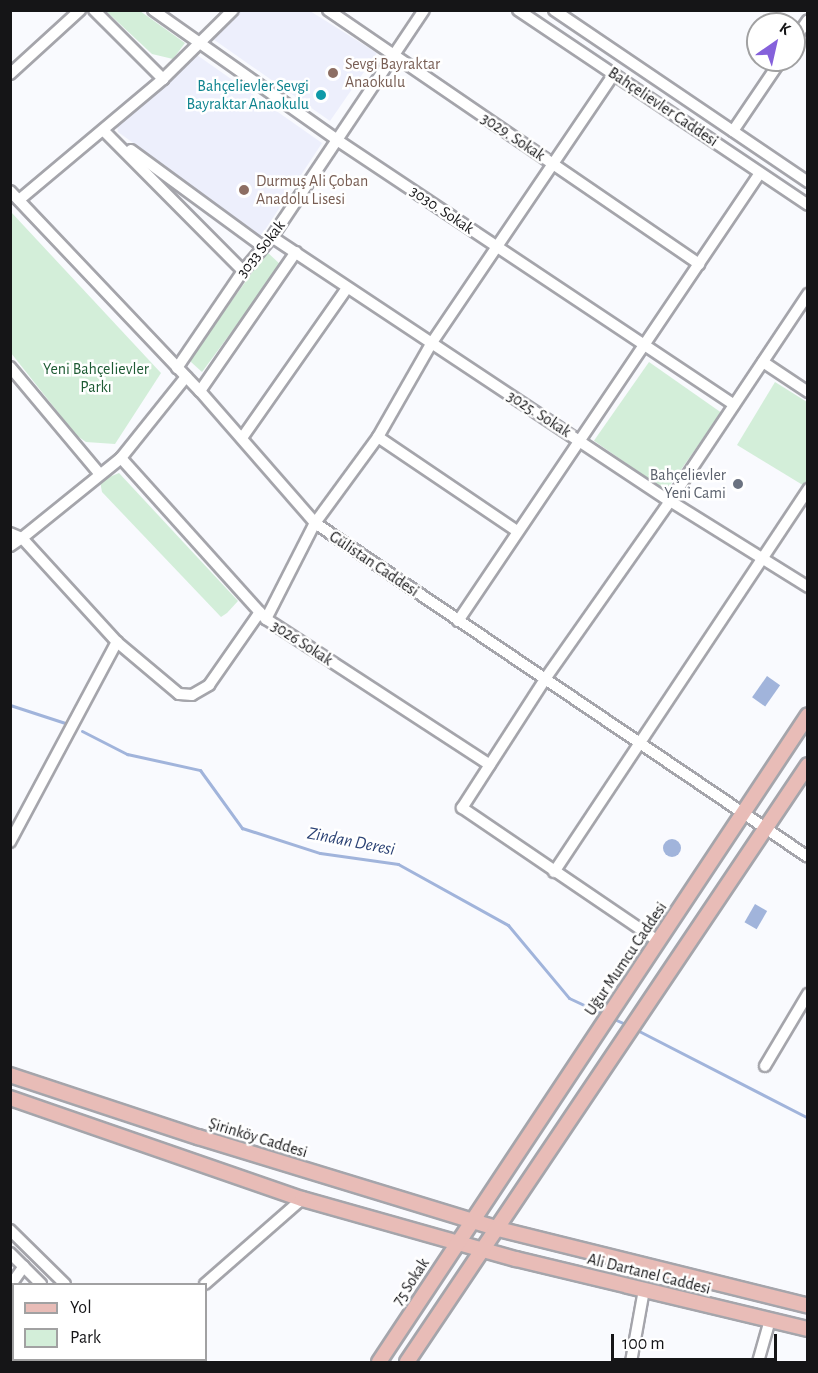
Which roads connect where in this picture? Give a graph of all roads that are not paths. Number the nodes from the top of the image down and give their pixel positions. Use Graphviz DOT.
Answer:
graph roads {
  1 [pos="80,10"];
  2 [pos="94,10"];
  3 [pos="153,10"];
  4 [pos="233,10"];
  5 [pos="328,10"];
  6 [pos="424,10"];
  7 [pos="518,10"];
  8 [pos="554,10"];
  9 [pos="200,43"];
  10 [pos="394,56"];
  11 [pos="773,72"];
  12 [pos="10,74"];
  13 [pos="614,74"];
  14 [pos="163,79"];
  15 [pos="104,131"];
  16 [pos="733,131"];
  17 [pos="337,140"];
  18 [pos="553,165"];
  19 [pos="760,173"];
  20 [pos="807,182"];
  21 [pos="15,195"];
  22 [pos="807,205"];
  23 [pos="272,237"];
  24 [pos="262,246"];
  25 [pos="499,248"];
  26 [pos="296,252"];
  27 [pos="699,264"];
  28 [pos="243,271"];
  29 [pos="347,288"];
  30 [pos="807,294"];
  31 [pos="431,344"];
  32 [pos="643,346"];
  33 [pos="763,362"];
  34 [pos="10,367"];
  35 [pos="177,368"];
  36 [pos="186,377"];
  37 [pos="200,391"];
  38 [pos="807,392"];
  39 [pos="734,405"];
  40 [pos="378,437"];
  41 [pos="242,438"];
  42 [pos="579,439"];
  43 [pos="121,458"];
  44 [pos="99,473"];
  45 [pos="807,489"];
  46 [pos="670,501"];
  47 [pos="315,523"];
  48 [pos="517,531"];
  49 [pos="10,533"];
  50 [pos="22,538"];
  51 [pos="10,546"];
  52 [pos="762,558"];
  53 [pos="807,586"];
  54 [pos="263,616"];
  55 [pos="458,621"];
  56 [pos="117,642"];
  57 [pos="545,679"];
  58 [pos="807,715"];
  59 [pos="637,744"];
  60 [pos="490,765"];
  61 [pos="807,765"];
  62 [pos="743,815"];
  63 [pos="764,829"];
  64 [pos="10,842"];
  65 [pos="807,857"];
  66 [pos="555,872"];
  67 [pos="658,941"];
  68 [pos="807,994"];
  69 [pos="765,1065"];
  70 [pos="10,1075"];
  71 [pos="10,1098"];
  72 [pos="302,1199"];
  73 [pos="470,1220"];
  74 [pos="498,1228"];
  75 [pos="10,1230"];
  76 [pos="456,1243"];
  77 [pos="482,1250"];
  78 [pos="10,1253"];
  79 [pos="24,1266"];
  80 [pos="12,1283"];
  81 [pos="40,1283"];
  82 [pos="64,1283"];
  83 [pos="206,1283"];
  84 [pos="644,1290"];
  85 [pos="807,1306"];
  86 [pos="770,1320"];
  87 [pos="807,1329"];
  88 [pos="379,1362"];
  89 [pos="407,1362"];
  90 [pos="631,1362"];
  91 [pos="758,1362"];
  1 -- 12 [label="street"];
  2 -- 14 [label="street"];
  3 -- 9 [label="street, 3030. Sokak"];
  4 -- 9 [label="street"];
  5 -- 10 [label="street, 3029. Sokak"];
  6 -- 10 [label="street, 3033 Sokak"];
  7 -- 13 [label="street, Bahçelievler Caddesi"];
  8 -- 16 [label="street, Bahçelievler Caddesi"];
  9 -- 14 [label="street"];
  9 -- 17 [label="street, 3030. Sokak"];
  10 -- 17 [label="street, 3033 Sokak"];
  10 -- 18 [label="street, 3029. Sokak"];
  11 -- 16 [label="street"];
  13 -- 18 [label="street"];
  13 -- 19 [label="street, Bahçelievler Caddesi"];
  14 -- 15 [label="street"];
  15 -- 21 [label="street"];
  15 -- 24 [label="street"];
  15 -- 28 [label="street"];
  16 -- 20 [label="street, Bahçelievler Caddesi"];
  17 -- 23 [label="street, 3033 Sokak"];
  17 -- 25 [label="street, 3030. Sokak"];
  18 -- 25 [label="street"];
  18 -- 27 [label="street, 3029. Sokak"];
  19 -- 22 [label="street, Bahçelievler Caddesi"];
  19 -- 27 [label="street"];
  21 -- 35 [label="street, Gülistan Caddesi"];
  23 -- 24 [label="street, 3033 Sokak"];
  23 -- 26 [label="street, 3025. Sokak"];
  24 -- 28 [label="street, 3033 Sokak"];
  25 -- 31 [label="street"];
  25 -- 32 [label="street, 3030. Sokak"];
  26 -- 29 [label="street, 3025. Sokak"];
  26 -- 37 [label="street, 3033 Sokak"];
  27 -- 32 [label="street"];
  28 -- 35 [label="street, 3033 Sokak"];
  29 -- 31 [label="street, 3025. Sokak"];
  29 -- 41 [label="street"];
  30 -- 33 [label="street"];
  31 -- 40 [label="street"];
  31 -- 42 [label="street, 3025. Sokak"];
  32 -- 39 [label="street, 3030. Sokak"];
  32 -- 42 [label="street"];
  33 -- 38 [label="street"];
  33 -- 39 [label="street"];
  34 -- 44 [label="street"];
  35 -- 36 [label="street, Gülistan Caddesi"];
  36 -- 37 [label="street, Gülistan Caddesi"];
  36 -- 43 [label="street"];
  37 -- 41 [label="street, Gülistan Caddesi"];
  39 -- 46 [label="street"];
  40 -- 47 [label="street"];
  40 -- 48 [label="street"];
  41 -- 47 [label="street, Gülistan Caddesi"];
  42 -- 46 [label="street, 3025. Sokak"];
  42 -- 48 [label="street"];
  43 -- 44 [label="street"];
  43 -- 54 [label="street, 3026 Sokak"];
  44 -- 50 [label="street"];
  45 -- 52 [label="street"];
  46 -- 52 [label="street, 3025. Sokak"];
  46 -- 57 [label="street"];
  47 -- 54 [label="street"];
  47 -- 55 [label="street, Gülistan Caddesi"];
  48 -- 55 [label="street"];
  49 -- 50 [label="street"];
  50 -- 51 [label="street"];
  50 -- 56 [label="street"];
  52 -- 53 [label="street, 3025. Sokak"];
  52 -- 59 [label="street"];
  54 -- 56 [label="street"];
  54 -- 60 [label="street, 3026 Sokak"];
  55 -- 57 [label="street, Gülistan Caddesi"];
  56 -- 64 [label="street"];
  57 -- 59 [label="street, Gülistan Caddesi"];
  57 -- 60 [label="street"];
  58 -- 62 [label="main road, Uğur Mumcu Caddesi"];
  59 -- 62 [label="street, Gülistan Caddesi"];
  59 -- 66 [label="street"];
  60 -- 66 [label="street"];
  61 -- 63 [label="main road"];
  62 -- 63 [label="street, Gülistan Caddesi"];
  62 -- 67 [label="main road, Uğur Mumcu Caddesi"];
  63 -- 65 [label="street, Gülistan Caddesi"];
  63 -- 74 [label="main road"];
  66 -- 67 [label="street"];
  67 -- 73 [label="main road, Uğur Mumcu Caddesi"];
  68 -- 69 [label="street"];
  70 -- 73 [label="main road, Şirinköy Caddesi"];
  71 -- 72 [label="main road"];
  72 -- 76 [label="main road"];
  72 -- 83 [label="street"];
  73 -- 74 [label="main road, Şirinköy Caddesi"];
  73 -- 76 [label="main road, 75 Sokak"];
  74 -- 77 [label="main road"];
  74 -- 85 [label="main road, Ali Dartanel Caddesi"];
  75 -- 82 [label="street"];
  76 -- 77 [label="main road"];
  76 -- 88 [label="main road, 75 Sokak"];
  77 -- 84 [label="main road, Ali Dartanel Caddesi"];
  77 -- 89 [label="main road"];
  78 -- 79 [label="street"];
  79 -- 80 [label="street"];
  79 -- 81 [label="street"];
  84 -- 86 [label="main road, Ali Dartanel Caddesi"];
  84 -- 90 [label="street"];
  86 -- 87 [label="main road, Ali Dartanel Caddesi"];
  86 -- 91 [label="street"];
}
